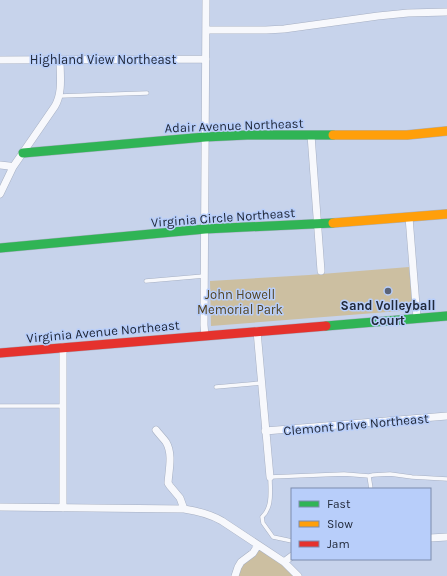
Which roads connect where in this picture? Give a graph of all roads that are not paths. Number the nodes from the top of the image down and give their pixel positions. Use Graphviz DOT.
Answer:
graph roads {
  1 [pos="206,0"];
  2 [pos="447,12"];
  3 [pos="206,30"];
  4 [pos="60,59"];
  5 [pos="206,59"];
  6 [pos="0,60"];
  7 [pos="147,93"];
  8 [pos="60,96"];
  9 [pos="447,131"];
  10 [pos="311,135"];
  11 [pos="205,137"];
  12 [pos="23,153"];
  13 [pos="0,164"];
  14 [pos="13,167"];
  15 [pos="0,194"];
  16 [pos="447,214"];
  17 [pos="409,218"];
  18 [pos="318,224"];
  19 [pos="205,229"];
  20 [pos="0,248"];
  21 [pos="321,271"];
  22 [pos="204,276"];
  23 [pos="146,281"];
  24 [pos="447,316"];
  25 [pos="418,318"];
  26 [pos="257,331"];
  27 [pos="205,336"];
  28 [pos="63,347"];
  29 [pos="0,353"];
  30 [pos="261,383"];
  31 [pos="216,387"];
  32 [pos="0,406"];
  33 [pos="63,406"];
  34 [pos="447,416"];
  35 [pos="156,430"];
  36 [pos="265,431"];
  37 [pos="369,476"];
  38 [pos="270,477"];
  39 [pos="447,479"];
  40 [pos="371,488"];
  41 [pos="0,508"];
  42 [pos="63,508"];
  43 [pos="184,509"];
  44 [pos="447,537"];
  45 [pos="431,538"];
  46 [pos="291,541"];
  47 [pos="258,545"];
  48 [pos="291,557"];
  49 [pos="284,562"];
  50 [pos="235,576"];
  51 [pos="298,576"];
  1 -- 3 [label="street"];
  2 -- 3 [label="street"];
  3 -- 5 [label="street"];
  4 -- 5 [label="street, Highland View Northeast"];
  4 -- 6 [label="street, Highland View Northeast"];
  4 -- 8 [label="street"];
  5 -- 11 [label="street"];
  7 -- 8 [label="lane"];
  8 -- 12 [label="street"];
  9 -- 10 [label="street, Adair Avenue Northeast"];
  10 -- 11 [label="street, Adair Avenue Northeast"];
  10 -- 18 [label="street"];
  11 -- 12 [label="street, Adair Avenue Northeast"];
  11 -- 19 [label="street"];
  12 -- 14 [label="street"];
  13 -- 14 [label="street"];
  14 -- 15 [label="street"];
  16 -- 17 [label="street, Virginia Circle Northeast"];
  17 -- 18 [label="street, Virginia Circle Northeast"];
  17 -- 25 [label="street"];
  18 -- 19 [label="street, Virginia Circle Northeast"];
  18 -- 21 [label="street"];
  19 -- 20 [label="street, Virginia Circle Northeast"];
  19 -- 22 [label="street"];
  22 -- 23 [label="lane"];
  22 -- 27 [label="street"];
  24 -- 25 [label="street, Virginia Avenue Northeast"];
  25 -- 26 [label="street, Virginia Avenue Northeast"];
  26 -- 27 [label="street, Virginia Avenue Northeast"];
  26 -- 30 [label="street"];
  27 -- 28 [label="street, Virginia Avenue Northeast"];
  28 -- 29 [label="street, Virginia Avenue Northeast"];
  28 -- 33 [label="street"];
  30 -- 31 [label="lane"];
  30 -- 36 [label="street"];
  32 -- 33 [label="lane"];
  33 -- 42 [label="street"];
  34 -- 36 [label="street, Clemont Drive Northeast"];
  35 -- 43 [label="street"];
  36 -- 38 [label="street"];
  37 -- 38 [label="lane"];
  37 -- 39 [label="lane"];
  37 -- 40 [label="lane"];
  38 -- 46 [label="lane"];
  41 -- 42 [label="street"];
  42 -- 43 [label="street"];
  43 -- 47 [label="street"];
  44 -- 45 [label="street"];
  47 -- 49 [label="street"];
  47 -- 50 [label="street"];
  48 -- 49 [label="street"];
  49 -- 51 [label="street"];
}
